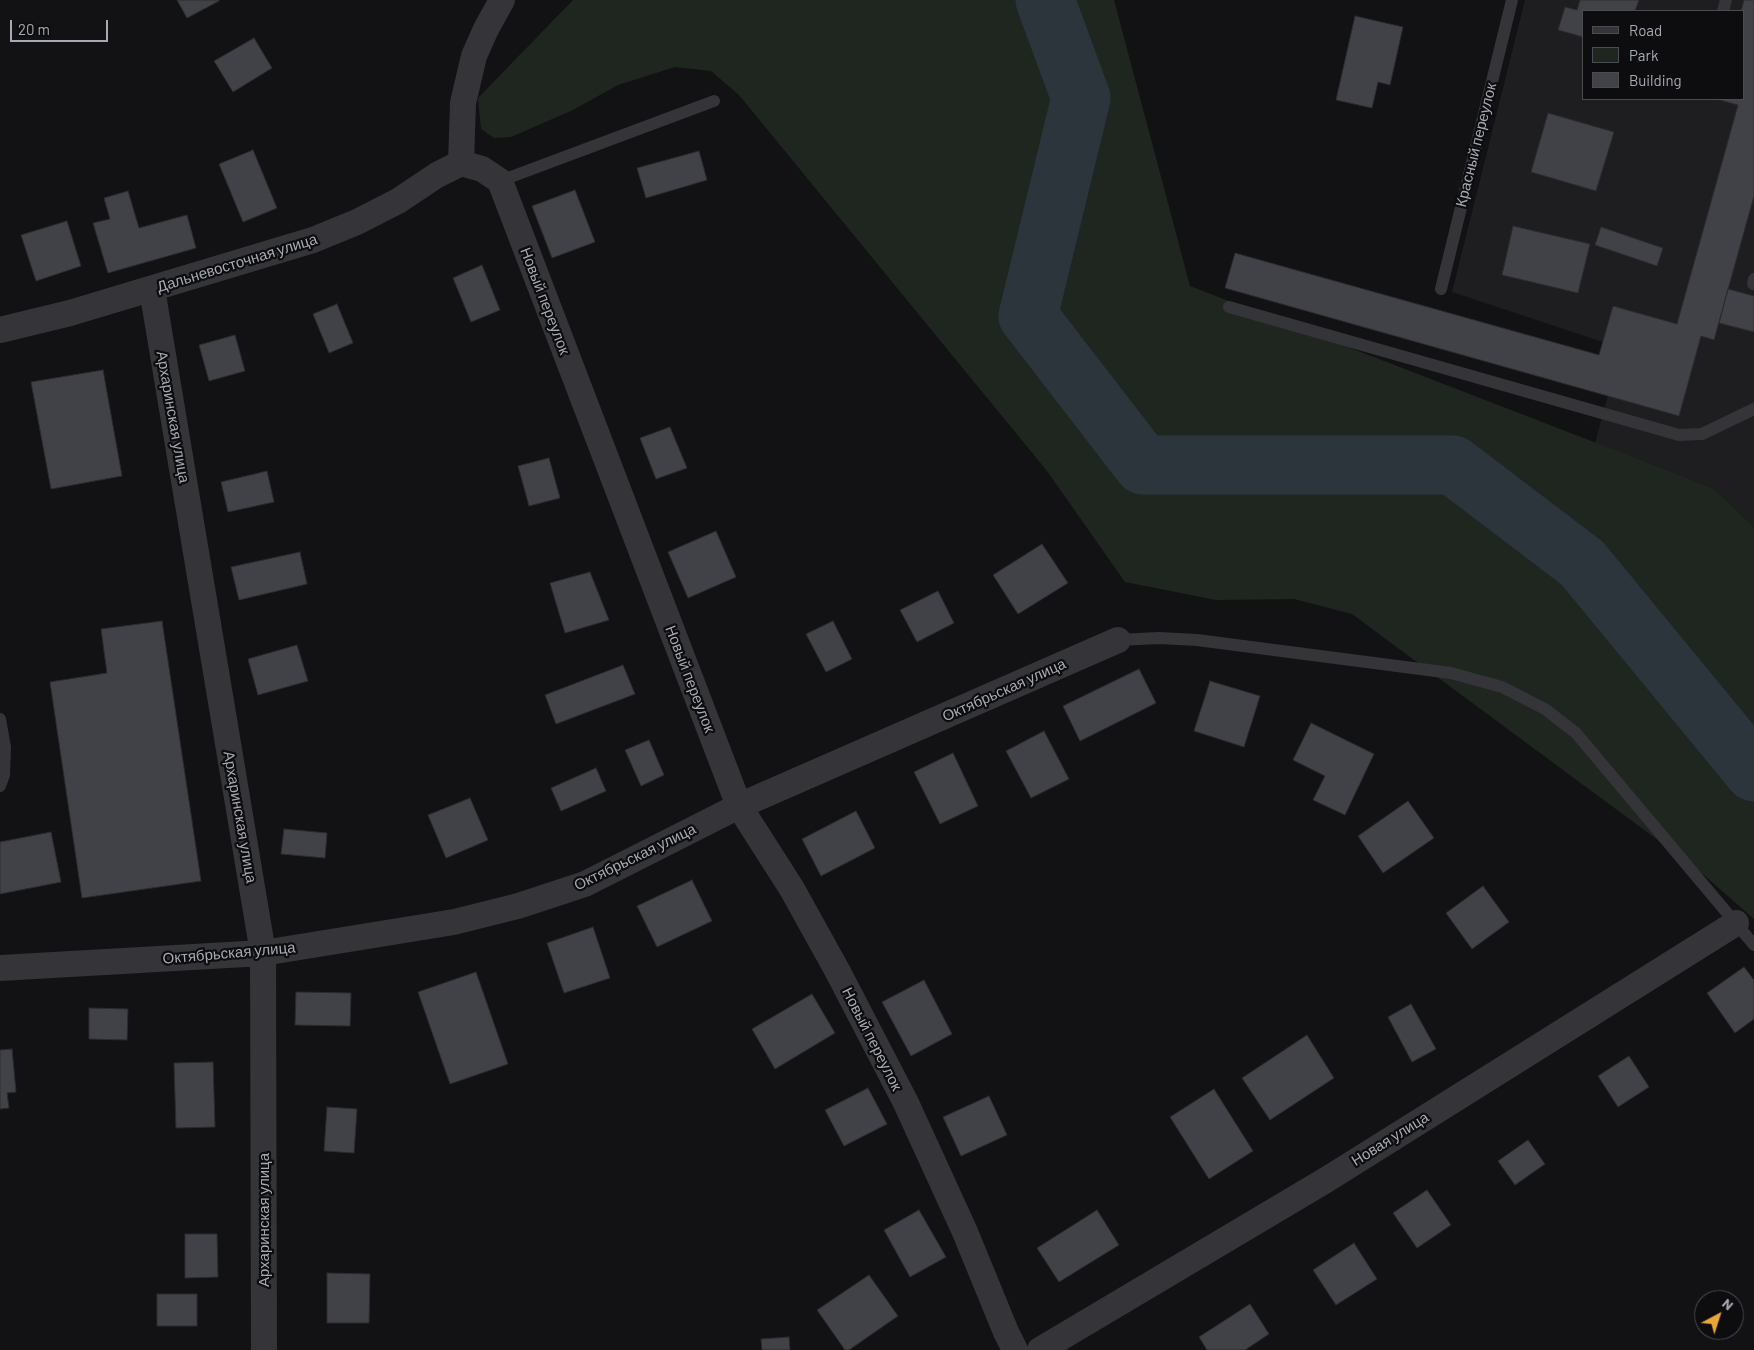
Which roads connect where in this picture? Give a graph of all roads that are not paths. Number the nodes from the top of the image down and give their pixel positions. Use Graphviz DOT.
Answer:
graph roads {
  1 [pos="502,0"];
  2 [pos="1512,0"];
  3 [pos="714,101"];
  4 [pos="462,163"];
  5 [pos="500,181"];
  6 [pos="152,289"];
  7 [pos="1441,289"];
  8 [pos="1229,307"];
  9 [pos="0,330"];
  10 [pos="1754,409"];
  11 [pos="1118,640"];
  12 [pos="0,719"];
  13 [pos="0,786"];
  14 [pos="739,806"];
  15 [pos="1736,923"];
  16 [pos="1754,945"];
  17 [pos="264,953"];
  18 [pos="0,968"];
  19 [pos="264,1350"];
  20 [pos="1015,1350"];
  21 [pos="1040,1350"];
  1 -- 4 [label="street"];
  2 -- 7 [label="lane, Красный переулок"];
  3 -- 5 [label="lane"];
  4 -- 5 [label="street"];
  4 -- 6 [label="street, Дальневосточная улица"];
  5 -- 14 [label="street, Новый переулок"];
  6 -- 9 [label="street, Дальневосточная улица"];
  6 -- 17 [label="street, Архаринская улица"];
  8 -- 10 [label="lane"];
  11 -- 14 [label="street, Октябрьская улица"];
  11 -- 15 [label="lane"];
  12 -- 13 [label="lane"];
  14 -- 17 [label="street, Октябрьская улица"];
  14 -- 20 [label="street, Новый переулок"];
  15 -- 16 [label="lane"];
  15 -- 21 [label="street, Новая улица"];
  17 -- 18 [label="street, Октябрьская улица"];
  17 -- 19 [label="street, Архаринская улица"];
}
